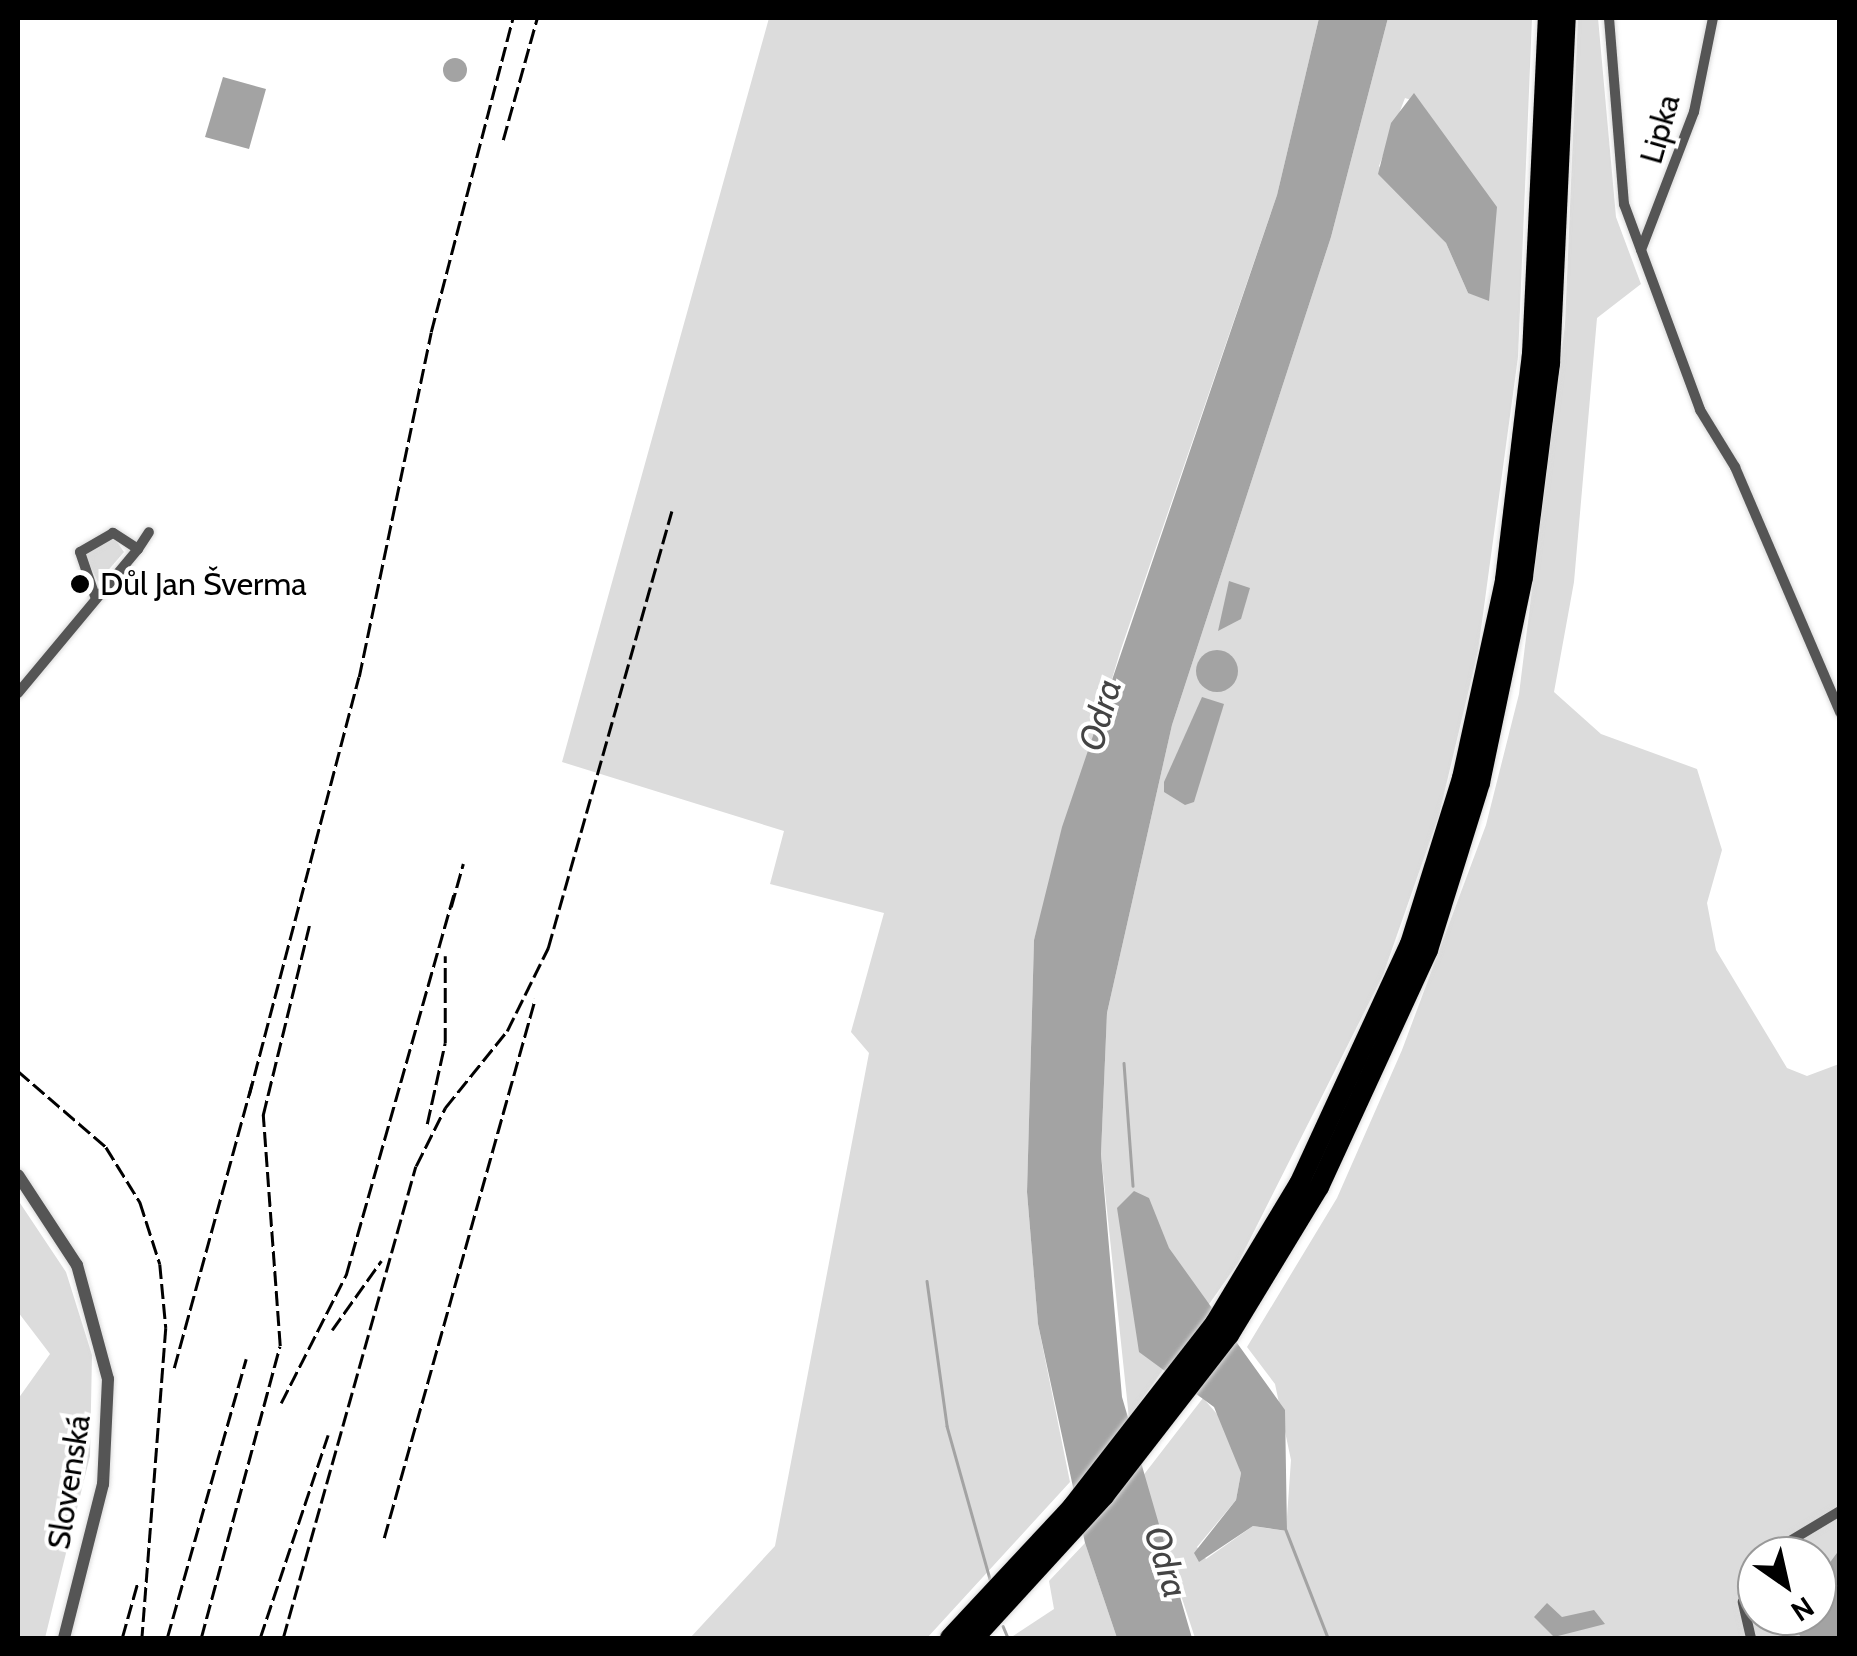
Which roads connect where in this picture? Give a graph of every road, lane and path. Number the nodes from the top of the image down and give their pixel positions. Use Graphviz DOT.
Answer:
graph roads {
  1 [pos="1548,18"];
  2 [pos="1566,18"];
  3 [pos="1609,18"];
  4 [pos="1713,18"];
  5 [pos="1641,250"];
  6 [pos="149,532"];
  7 [pos="138,549"];
  8 [pos="95,596"];
  9 [pos="18,693"];
  10 [pos="1840,712"];
  11 [pos="18,1175"];
  12 [pos="1257,1274"];
  13 [pos="1840,1511"];
  14 [pos="1798,1536"];
  15 [pos="64,1638"];
  16 [pos="950,1638"];
  17 [pos="974,1638"];
  1 -- 12 [label="highway"];
  2 -- 12 [label="highway"];
  3 -- 5 [label="street"];
  4 -- 5 [label="street, Lipka"];
  5 -- 10 [label="street"];
  6 -- 7 [label="street"];
  7 -- 8 [label="street"];
  7 -- 8 [label="street"];
  8 -- 9 [label="street"];
  11 -- 15 [label="street, Slovenská"];
  12 -- 16 [label="highway"];
  12 -- 17 [label="highway"];
  13 -- 14 [label="street"];
}
